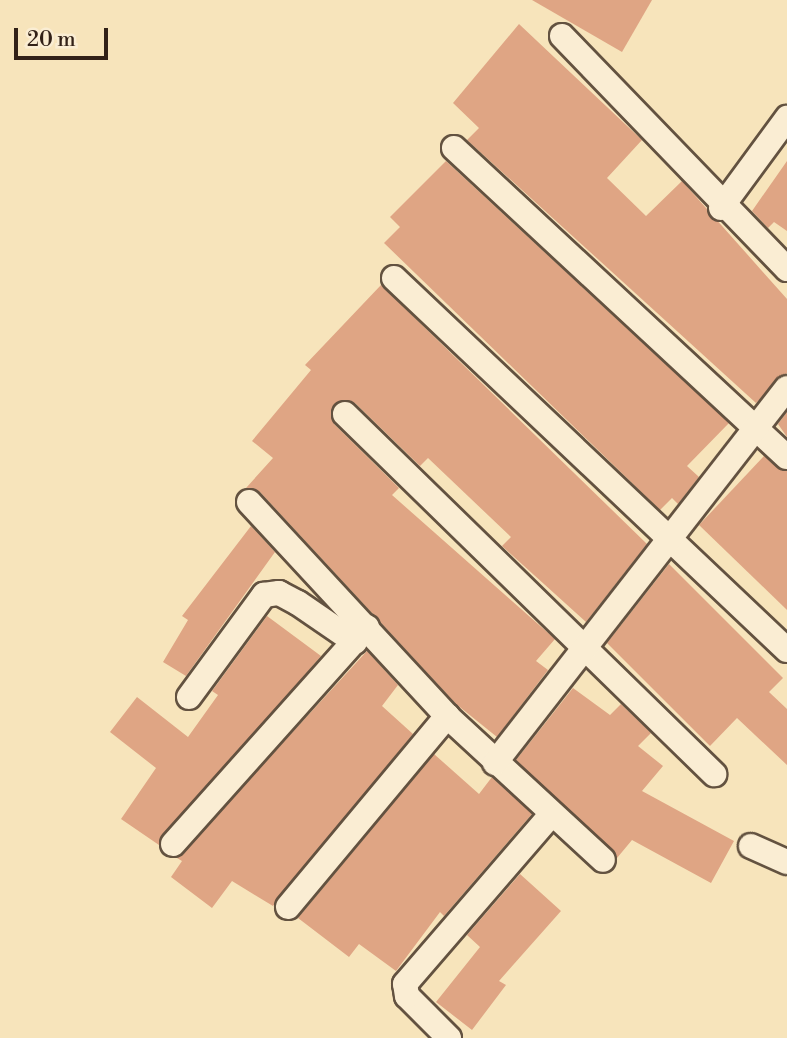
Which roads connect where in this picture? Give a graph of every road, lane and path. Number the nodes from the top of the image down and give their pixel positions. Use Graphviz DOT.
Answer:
graph roads {
  1 [pos="562,37"];
  2 [pos="787,118"];
  3 [pos="454,148"];
  4 [pos="721,208"];
  5 [pos="787,269"];
  6 [pos="394,278"];
  7 [pos="787,388"];
  8 [pos="345,414"];
  9 [pos="758,427"];
  10 [pos="787,457"];
  11 [pos="249,502"];
  12 [pos="671,537"];
  13 [pos="361,634"];
  14 [pos="584,649"];
  15 [pos="787,650"];
  16 [pos="189,697"];
  17 [pos="447,716"];
  18 [pos="495,763"];
  19 [pos="713,774"];
  20 [pos="549,817"];
  21 [pos="173,844"];
  22 [pos="751,846"];
  23 [pos="603,860"];
  24 [pos="787,862"];
  25 [pos="288,907"];
  26 [pos="449,1038"];
  1 -- 4 [label="street"];
  2 -- 4 [label="street"];
  3 -- 9 [label="street"];
  4 -- 5 [label="street"];
  6 -- 12 [label="street"];
  7 -- 9 [label="street"];
  8 -- 14 [label="street"];
  9 -- 10 [label="street"];
  9 -- 12 [label="street"];
  11 -- 13 [label="street"];
  12 -- 14 [label="street"];
  12 -- 15 [label="street"];
  13 -- 16 [label="street"];
  13 -- 17 [label="street"];
  13 -- 21 [label="street"];
  14 -- 18 [label="street"];
  14 -- 19 [label="street"];
  17 -- 18 [label="street"];
  17 -- 25 [label="street"];
  18 -- 20 [label="street"];
  20 -- 23 [label="street"];
  20 -- 26 [label="street"];
  22 -- 24 [label="street"];
}
